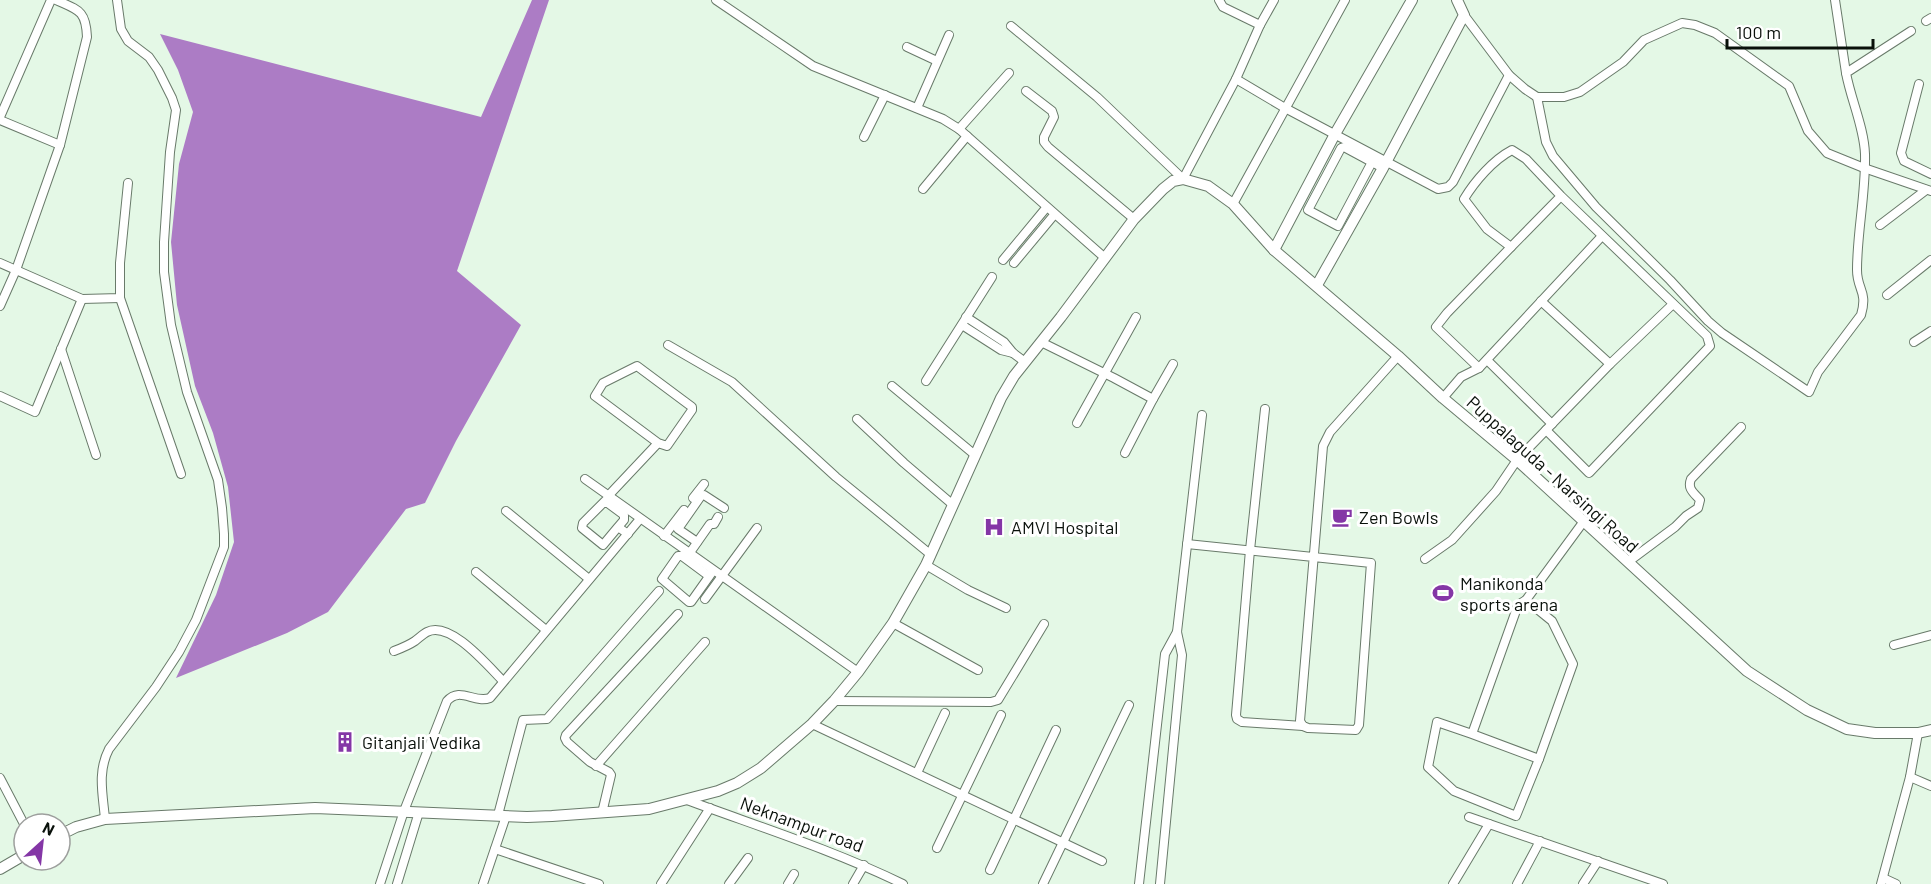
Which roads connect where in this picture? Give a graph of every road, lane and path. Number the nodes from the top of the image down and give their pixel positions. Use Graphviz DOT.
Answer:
graph roads {
  1 [pos="53,0"];
  2 [pos="117,0"];
  3 [pos="716,0"];
  4 [pos="1219,0"];
  5 [pos="1274,0"];
  6 [pos="1345,0"];
  7 [pos="1412,0"];
  8 [pos="1457,0"];
  9 [pos="1835,0"];
  10 [pos="1464,15"];
  11 [pos="1260,25"];
  12 [pos="1011,26"];
  13 [pos="1911,31"];
  14 [pos="949,35"];
  15 [pos="907,47"];
  16 [pos="938,61"];
  17 [pos="1009,73"];
  18 [pos="1846,73"];
  19 [pos="1509,75"];
  20 [pos="1236,79"];
  21 [pos="1918,84"];
  22 [pos="1026,91"];
  23 [pos="885,95"];
  24 [pos="1537,97"];
  25 [pos="917,108"];
  26 [pos="1285,108"];
  27 [pos="0,119"];
  28 [pos="959,129"];
  29 [pos="1335,134"];
  30 [pos="864,136"];
  31 [pos="967,136"];
  32 [pos="60,146"];
  33 [pos="1372,162"];
  34 [pos="1385,165"];
  35 [pos="1864,168"];
  36 [pos="1931,174"];
  37 [pos="1183,179"];
  38 [pos="128,183"];
  39 [pos="923,189"];
  40 [pos="1928,190"];
  41 [pos="1561,196"];
  42 [pos="1233,204"];
  43 [pos="1046,208"];
  44 [pos="1054,215"];
  45 [pos="1134,219"];
  46 [pos="1880,225"];
  47 [pos="1602,236"];
  48 [pos="1511,247"];
  49 [pos="1274,250"];
  50 [pos="1105,258"];
  51 [pos="1003,260"];
  52 [pos="1931,260"];
  53 [pos="0,262"];
  54 [pos="1014,263"];
  55 [pos="16,270"];
  56 [pos="992,277"];
  57 [pos="1317,285"];
  58 [pos="1887,295"];
  59 [pos="120,298"];
  60 [pos="82,299"];
  61 [pos="1541,301"];
  62 [pos="1673,304"];
  63 [pos="0,306"];
  64 [pos="1136,317"];
  65 [pos="964,321"];
  66 [pos="1931,330"];
  67 [pos="1041,342"];
  68 [pos="1914,342"];
  69 [pos="668,345"];
  70 [pos="61,349"];
  71 [pos="1398,356"];
  72 [pos="1487,360"];
  73 [pos="1025,362"];
  74 [pos="1173,364"];
  75 [pos="1610,364"];
  76 [pos="1479,369"];
  77 [pos="1105,373"];
  78 [pos="926,381"];
  79 [pos="892,386"];
  80 [pos="0,396"];
  81 [pos="1443,398"];
  82 [pos="1153,399"];
  83 [pos="1265,409"];
  84 [pos="1202,415"];
  85 [pos="857,419"];
  86 [pos="1077,423"];
  87 [pos="1549,427"];
  88 [pos="1741,427"];
  89 [pos="658,443"];
  90 [pos="1125,453"];
  91 [pos="975,454"];
  92 [pos="96,455"];
  93 [pos="1517,460"];
  94 [pos="181,474"];
  95 [pos="585,479"];
  96 [pos="704,484"];
  97 [pos="609,495"];
  98 [pos="952,504"];
  99 [pos="724,508"];
  100 [pos="506,511"];
  101 [pos="718,517"];
  102 [pos="640,519"];
  103 [pos="1584,521"];
  104 [pos="618,527"];
  105 [pos="757,528"];
  106 [pos="628,534"];
  107 [pos="664,536"];
  108 [pos="697,542"];
  109 [pos="1187,544"];
  110 [pos="1250,550"];
  111 [pos="686,554"];
  112 [pos="1313,558"];
  113 [pos="1425,559"];
  114 [pos="928,560"];
  115 [pos="1628,562"];
  116 [pos="476,572"];
  117 [pos="711,573"];
  118 [pos="721,576"];
  119 [pos="589,579"];
  120 [pos="658,591"];
  121 [pos="705,599"];
  122 [pos="1526,600"];
  123 [pos="1006,608"];
  124 [pos="678,614"];
  125 [pos="893,623"];
  126 [pos="1044,624"];
  127 [pos="546,630"];
  128 [pos="1177,632"];
  129 [pos="1931,635"];
  130 [pos="705,642"];
  131 [pos="1894,645"];
  132 [pos="394,651"];
  133 [pos="978,670"];
  134 [pos="858,672"];
  135 [pos="503,681"];
  136 [pos="834,701"];
  137 [pos="1129,705"];
  138 [pos="945,714"];
  139 [pos="1001,715"];
  140 [pos="812,724"];
  141 [pos="1303,726"];
  142 [pos="1056,730"];
  143 [pos="1931,730"];
  144 [pos="1918,733"];
  145 [pos="1472,734"];
  146 [pos="1539,759"];
  147 [pos="596,766"];
  148 [pos="917,773"];
  149 [pos="1910,777"];
  150 [pos="0,778"];
  151 [pos="1931,786"];
  152 [pos="963,795"];
  153 [pos="687,800"];
  154 [pos="710,808"];
  155 [pos="18,812"];
  156 [pos="404,812"];
  157 [pos="419,812"];
  158 [pos="602,813"];
  159 [pos="502,816"];
  160 [pos="1469,817"];
  161 [pos="105,819"];
  162 [pos="1014,819"];
  163 [pos="1489,824"];
  164 [pos="72,829"];
  165 [pos="1062,842"];
  166 [pos="1540,842"];
  167 [pos="937,848"];
  168 [pos="495,849"];
  169 [pos="747,858"];
  170 [pos="1102,861"];
  171 [pos="1598,861"];
  172 [pos="864,865"];
  173 [pos="990,870"];
  174 [pos="794,874"];
  175 [pos="1882,881"];
  176 [pos="380,882"];
  177 [pos="392,884"];
  178 [pos="397,884"];
  179 [pos="483,884"];
  180 [pos="599,884"];
  181 [pos="661,884"];
  182 [pos="729,884"];
  183 [pos="788,884"];
  184 [pos="853,884"];
  185 [pos="903,884"];
  186 [pos="1043,884"];
  187 [pos="1139,884"];
  188 [pos="1160,884"];
  189 [pos="1453,884"];
  190 [pos="1517,884"];
  191 [pos="1583,884"];
  192 [pos="1660,884"];
  193 [pos="1896,884"];
  1 -- 27 [label="street"];
  1 -- 32 [label="street"];
  2 -- 161 [label="street"];
  3 -- 23 [label="street"];
  4 -- 11 [label="street"];
  5 -- 11 [label="street"];
  6 -- 26 [label="street"];
  7 -- 29 [label="street"];
  8 -- 10 [label="street"];
  9 -- 18 [label="street"];
  10 -- 19 [label="street"];
  10 -- 34 [label="street"];
  11 -- 20 [label="street"];
  12 -- 37 [label="street"];
  13 -- 18 [label="street"];
  14 -- 16 [label="street"];
  15 -- 16 [label="street"];
  16 -- 25 [label="street"];
  17 -- 28 [label="street"];
  18 -- 35 [label="street"];
  19 -- 24 [label="street"];
  19 -- 34 [label="street"];
  20 -- 26 [label="street"];
  20 -- 37 [label="street"];
  21 -- 36 [label="street"];
  22 -- 45 [label="street"];
  23 -- 25 [label="street"];
  23 -- 30 [label="street"];
  24 -- 35 [label="street"];
  24 -- 35 [label="street"];
  25 -- 28 [label="street"];
  26 -- 29 [label="street"];
  26 -- 42 [label="street"];
  27 -- 32 [label="street"];
  28 -- 31 [label="street"];
  29 -- 34 [label="street"];
  29 -- 49 [label="street"];
  31 -- 39 [label="street"];
  31 -- 43 [label="street"];
  32 -- 55 [label="street"];
  33 -- 33 [label="street"];
  33 -- 34 [label="street"];
  34 -- 57 [label="street"];
  35 -- 40 [label="street"];
  37 -- 42 [label="street, Puppalaguda - Narsingi Road"];
  37 -- 45 [label="street"];
  38 -- 59 [label="street"];
  40 -- 46 [label="street"];
  41 -- 47 [label="street"];
  41 -- 48 [label="street"];
  41 -- 48 [label="street"];
  42 -- 49 [label="street, Puppalaguda - Narsingi Road"];
  43 -- 44 [label="street"];
  43 -- 51 [label="street"];
  44 -- 50 [label="street"];
  44 -- 54 [label="street"];
  45 -- 50 [label="street"];
  47 -- 61 [label="street"];
  47 -- 62 [label="street"];
  48 -- 76 [label="street"];
  49 -- 57 [label="street, Puppalaguda - Narsingi Road"];
  50 -- 67 [label="street"];
  52 -- 58 [label="street"];
  53 -- 55 [label="street"];
  55 -- 60 [label="street"];
  55 -- 63 [label="street"];
  56 -- 65 [label="street"];
  57 -- 71 [label="street, Puppalaguda - Narsingi Road"];
  59 -- 60 [label="street"];
  59 -- 94 [label="street"];
  60 -- 70 [label="street"];
  61 -- 72 [label="street"];
  61 -- 75 [label="street"];
  62 -- 75 [label="street"];
  62 -- 87 [label="street"];
  64 -- 77 [label="street"];
  65 -- 73 [label="street"];
  65 -- 78 [label="street"];
  66 -- 68 [label="street"];
  67 -- 73 [label="street"];
  67 -- 77 [label="street"];
  69 -- 114 [label="street"];
  70 -- 80 [label="street"];
  70 -- 92 [label="street"];
  71 -- 81 [label="street, Puppalaguda - Narsingi Road"];
  71 -- 112 [label="street"];
  72 -- 76 [label="street"];
  72 -- 87 [label="street"];
  73 -- 91 [label="street"];
  74 -- 82 [label="street"];
  75 -- 87 [label="street"];
  76 -- 81 [label="street"];
  77 -- 82 [label="street"];
  77 -- 86 [label="street"];
  79 -- 91 [label="street"];
  81 -- 93 [label="street, Puppalaguda - Narsingi Road"];
  82 -- 90 [label="street"];
  83 -- 110 [label="street"];
  84 -- 109 [label="street"];
  85 -- 98 [label="street"];
  87 -- 93 [label="street"];
  88 -- 115 [label="street"];
  89 -- 89 [label="street"];
  89 -- 97 [label="street"];
  91 -- 98 [label="street"];
  93 -- 103 [label="street, Puppalaguda - Narsingi Road"];
  93 -- 113 [label="street"];
  95 -- 97 [label="street"];
  96 -- 107 [label="street"];
  97 -- 102 [label="street"];
  98 -- 114 [label="street"];
  99 -- 108 [label="street"];
  100 -- 119 [label="street"];
  101 -- 108 [label="street"];
  102 -- 106 [label="street"];
  102 -- 107 [label="street"];
  103 -- 115 [label="street, Puppalaguda - Narsingi Road"];
  103 -- 122 [label="street"];
  104 -- 104 [label="street"];
  104 -- 106 [label="street"];
  105 -- 118 [label="street"];
  106 -- 119 [label="street"];
  107 -- 111 [label="street"];
  108 -- 111 [label="street"];
  109 -- 110 [label="street"];
  109 -- 128 [label="street"];
  110 -- 112 [label="street"];
  110 -- 141 [label="street"];
  111 -- 117 [label="street"];
  111 -- 117 [label="street"];
  112 -- 141 [label="street"];
  112 -- 141 [label="street"];
  114 -- 123 [label="street"];
  114 -- 125 [label="street"];
  115 -- 144 [label="street, Puppalaguda - Narsingi Road"];
  116 -- 127 [label="street"];
  117 -- 118 [label="street"];
  118 -- 121 [label="street"];
  118 -- 134 [label="street"];
  119 -- 127 [label="street"];
  120 -- 159 [label="street"];
  122 -- 145 [label="street"];
  122 -- 146 [label="street"];
  124 -- 147 [label="street"];
  125 -- 133 [label="street"];
  125 -- 134 [label="street"];
  126 -- 136 [label="street"];
  127 -- 135 [label="street"];
  128 -- 187 [label="street"];
  128 -- 188 [label="street"];
  129 -- 131 [label="street"];
  130 -- 147 [label="street"];
  132 -- 135 [label="street"];
  134 -- 136 [label="street"];
  135 -- 156 [label="street"];
  136 -- 140 [label="street"];
  137 -- 165 [label="street"];
  138 -- 148 [label="street"];
  139 -- 152 [label="street"];
  140 -- 148 [label="street"];
  140 -- 153 [label="street"];
  142 -- 162 [label="street"];
  143 -- 144 [label="street, Puppalaguda - Narsingi Road"];
  144 -- 149 [label="street"];
  145 -- 146 [label="street"];
  145 -- 146 [label="street"];
  147 -- 158 [label="street"];
  148 -- 152 [label="street"];
  149 -- 151 [label="street"];
  149 -- 175 [label="street"];
  150 -- 155 [label="street"];
  152 -- 162 [label="street"];
  152 -- 167 [label="street"];
  153 -- 154 [label="street, Neknampur road"];
  153 -- 158 [label="street"];
  154 -- 172 [label="street, Neknampur road"];
  154 -- 181 [label="street"];
  156 -- 157 [label="street"];
  156 -- 161 [label="street"];
  156 -- 176 [label="street"];
  157 -- 159 [label="street"];
  157 -- 178 [label="street"];
  158 -- 159 [label="street"];
  159 -- 168 [label="street"];
  160 -- 163 [label="street"];
  161 -- 164 [label="street"];
  162 -- 165 [label="street"];
  162 -- 173 [label="street"];
  163 -- 166 [label="street"];
  163 -- 189 [label="street"];
  165 -- 170 [label="street"];
  165 -- 186 [label="street"];
  166 -- 171 [label="street"];
  166 -- 190 [label="street"];
  168 -- 179 [label="street"];
  168 -- 180 [label="street"];
  169 -- 182 [label="street"];
  171 -- 191 [label="street"];
  171 -- 192 [label="street"];
  172 -- 184 [label="street"];
  172 -- 185 [label="street, Neknampur road"];
  174 -- 183 [label="street"];
  175 -- 193 [label="street"];
  176 -- 177 [label="street"];
}
